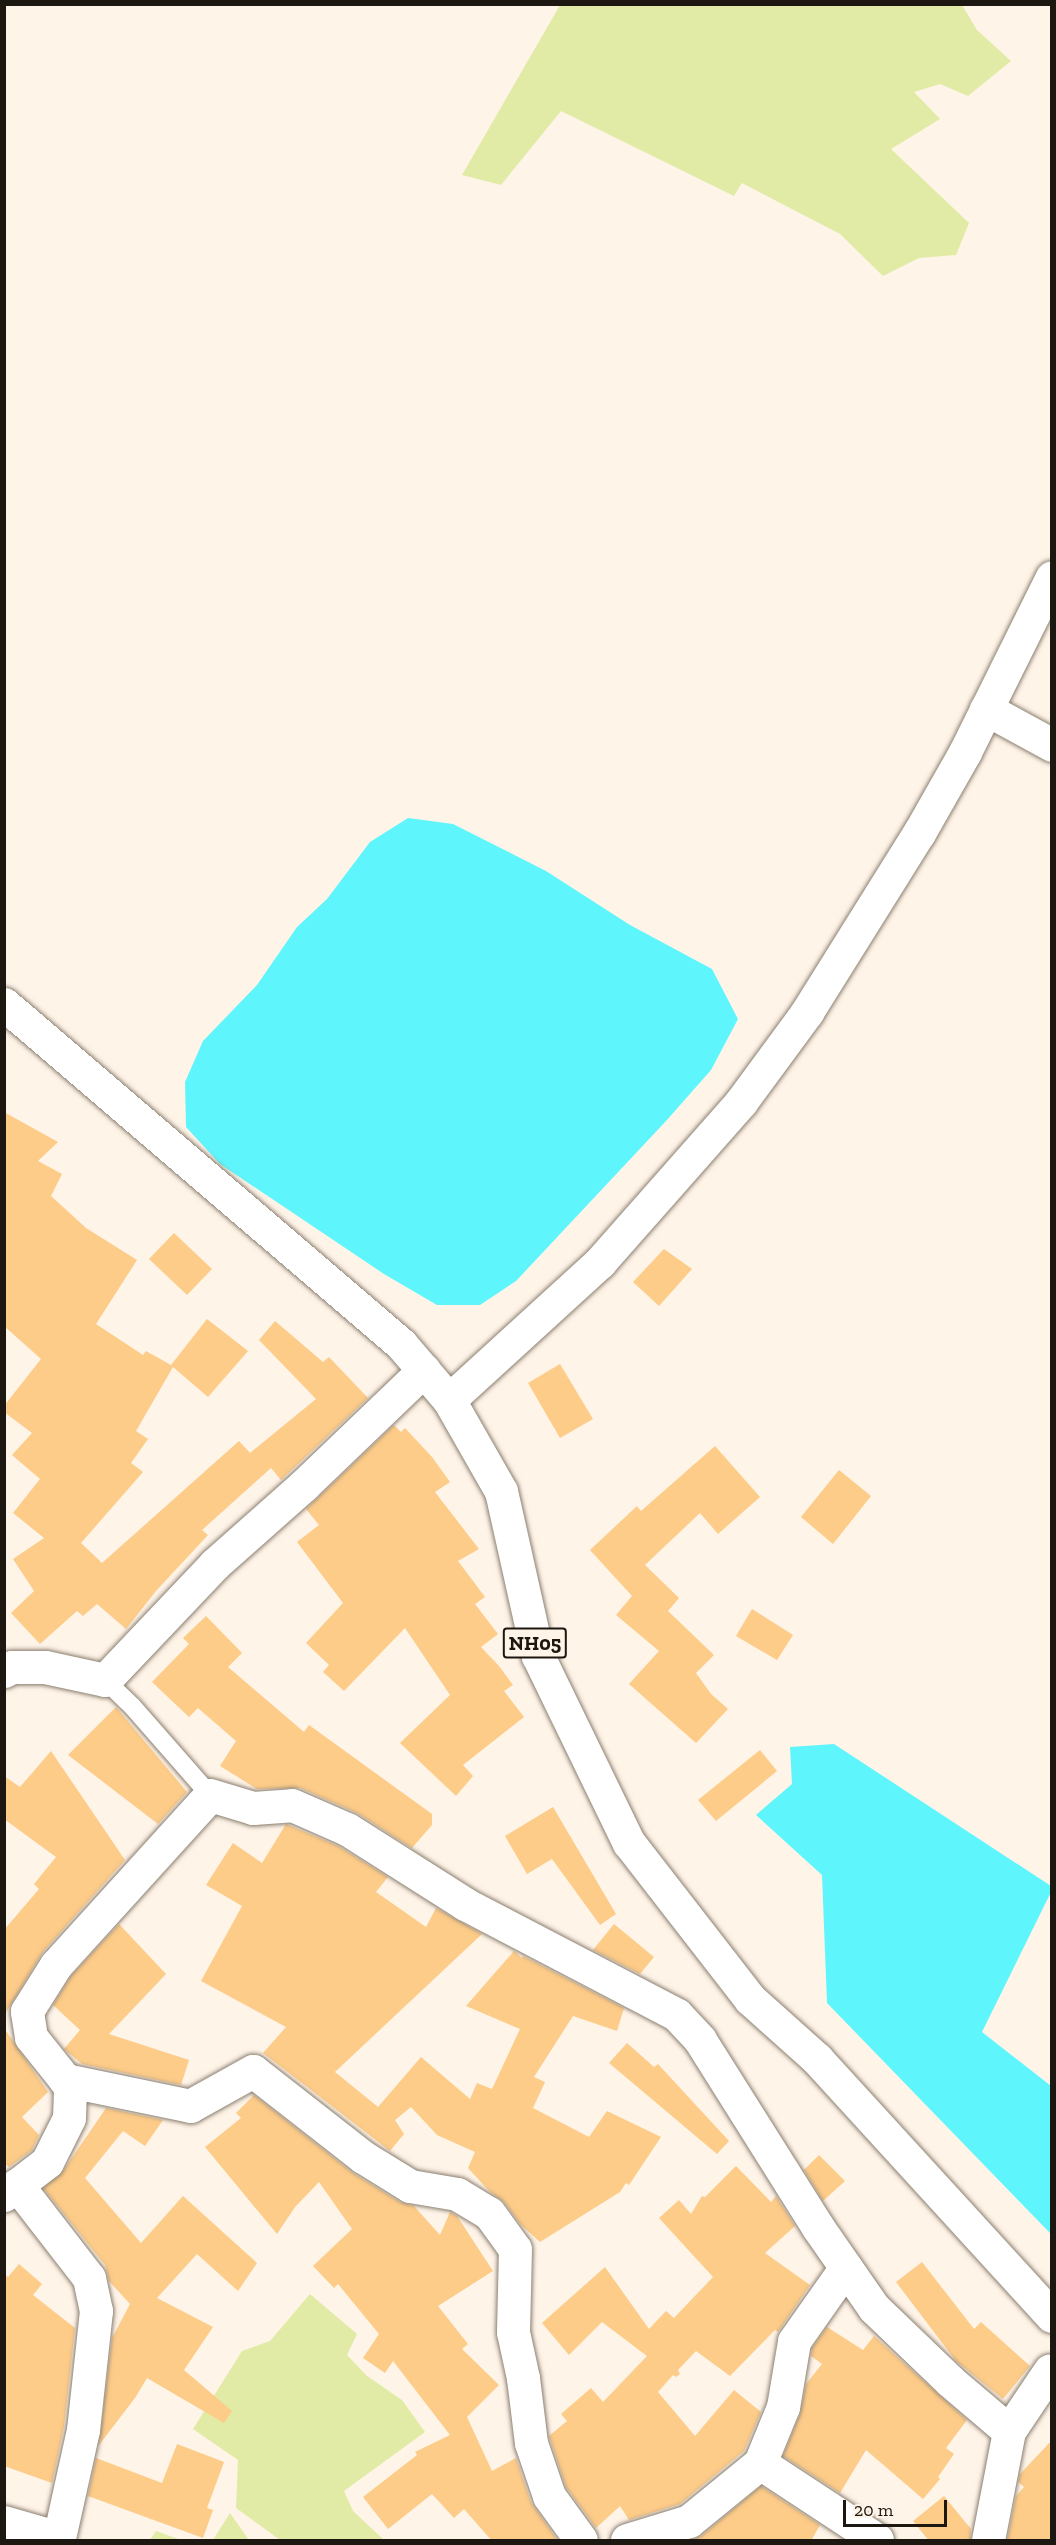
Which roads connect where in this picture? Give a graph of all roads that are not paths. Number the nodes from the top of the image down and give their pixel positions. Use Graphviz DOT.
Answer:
graph roads {
  1 [pos="1052,577"];
  2 [pos="986,709"];
  3 [pos="1052,745"];
  4 [pos="4,1004"];
  5 [pos="424,1370"];
  6 [pos="449,1400"];
  7 [pos="4,1671"];
  8 [pos="105,1680"];
  9 [pos="210,1795"];
  10 [pos="65,2080"];
  11 [pos="11,2190"];
  12 [pos="846,2267"];
  13 [pos="1052,2316"];
  14 [pos="1050,2370"];
  15 [pos="1009,2431"];
  16 [pos="760,2463"];
  17 [pos="4,2522"];
  18 [pos="59,2539"];
  19 [pos="581,2541"];
  20 [pos="627,2541"];
  21 [pos="877,2541"];
  22 [pos="988,2541"];
  1 -- 2 [label="street"];
  2 -- 3 [label="street"];
  2 -- 6 [label="street"];
  4 -- 5 [label="street, NH05"];
  5 -- 6 [label="street, NH05"];
  5 -- 8 [label="street"];
  6 -- 13 [label="street, NH05"];
  7 -- 8 [label="street"];
  8 -- 9 [label="lane"];
  9 -- 10 [label="street"];
  9 -- 12 [label="street"];
  10 -- 11 [label="street"];
  10 -- 19 [label="street"];
  11 -- 18 [label="street"];
  12 -- 15 [label="street"];
  12 -- 16 [label="street"];
  14 -- 15 [label="street"];
  15 -- 22 [label="street"];
  16 -- 20 [label="street"];
  16 -- 21 [label="street"];
  17 -- 18 [label="street"];
}
